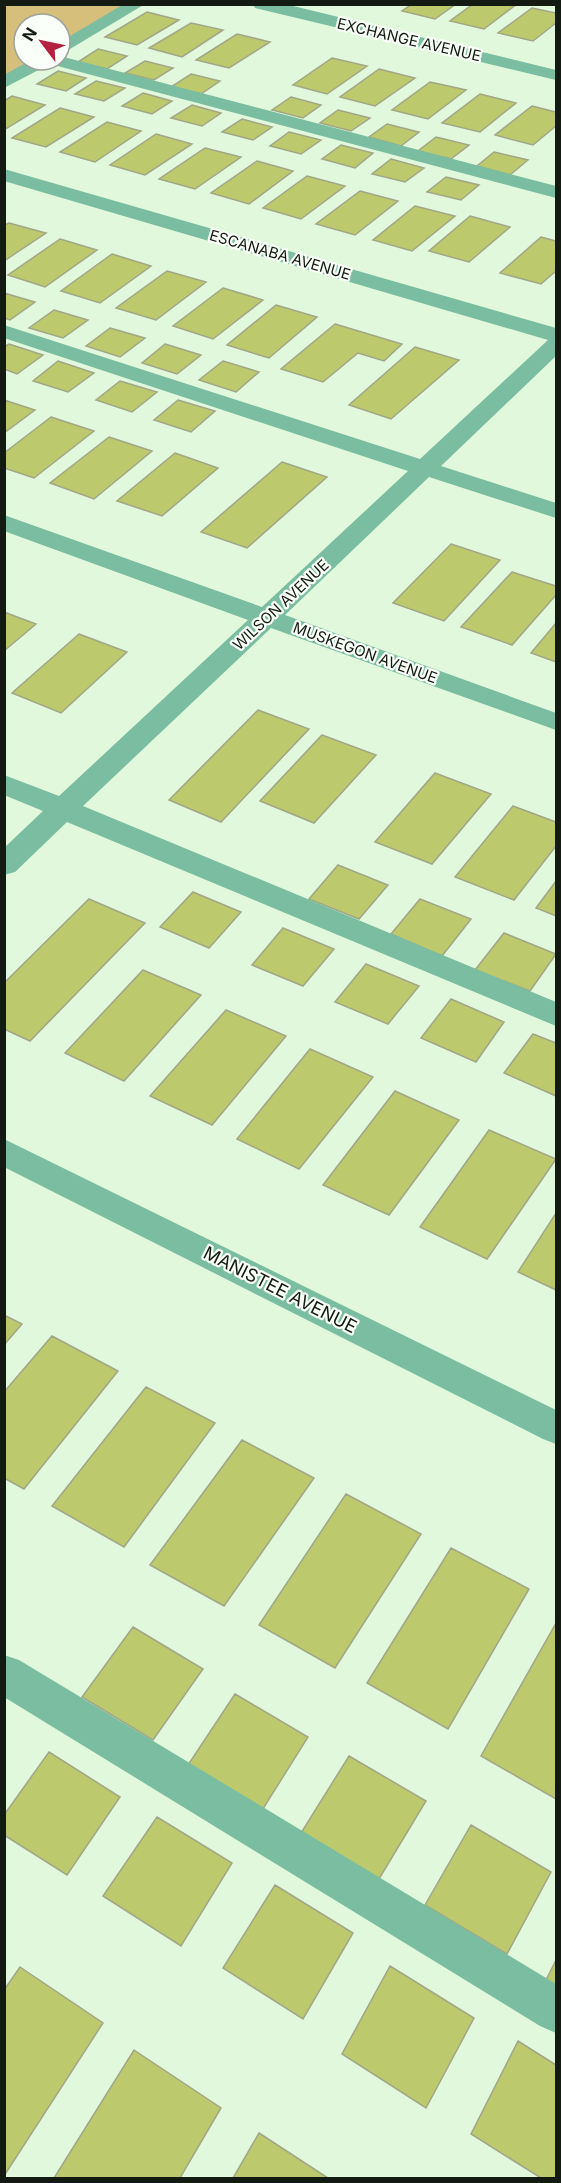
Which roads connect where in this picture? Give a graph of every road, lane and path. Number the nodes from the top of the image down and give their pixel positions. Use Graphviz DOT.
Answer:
graph roads {
  1 [pos="137,4"];
  2 [pos="261,4"];
  3 [pos="72,43"];
  4 [pos="72,64"];
  5 [pos="23,72"];
  6 [pos="556,75"];
  7 [pos="4,83"];
  8 [pos="4,175"];
  9 [pos="556,192"];
  10 [pos="4,331"];
  11 [pos="556,335"];
  12 [pos="556,345"];
  13 [pos="425,468"];
  14 [pos="556,511"];
  15 [pos="4,522"];
  16 [pos="268,617"];
  17 [pos="556,722"];
  18 [pos="4,784"];
  19 [pos="64,809"];
  20 [pos="4,865"];
  21 [pos="556,1015"];
  22 [pos="4,1152"];
  23 [pos="556,1428"];
  24 [pos="4,1674"];
  25 [pos="556,2010"];
  1 -- 3 [label="street"];
  2 -- 6 [label="street, EXCHANGE AVENUE"];
  4 -- 9 [label="street"];
  5 -- 7 [label="street"];
  8 -- 11 [label="street, ESCANABA AVENUE"];
  10 -- 13 [label="street"];
  12 -- 13 [label="street, WILSON AVENUE"];
  13 -- 14 [label="street"];
  13 -- 16 [label="street, WILSON AVENUE"];
  15 -- 16 [label="street, MUSKEGON AVENUE"];
  16 -- 17 [label="street, MUSKEGON AVENUE"];
  16 -- 19 [label="street, WILSON AVENUE"];
  18 -- 19 [label="street"];
  19 -- 20 [label="street, WILSON AVENUE"];
  19 -- 21 [label="street"];
  22 -- 23 [label="street, MANISTEE AVENUE"];
  24 -- 25 [label="street"];
}
